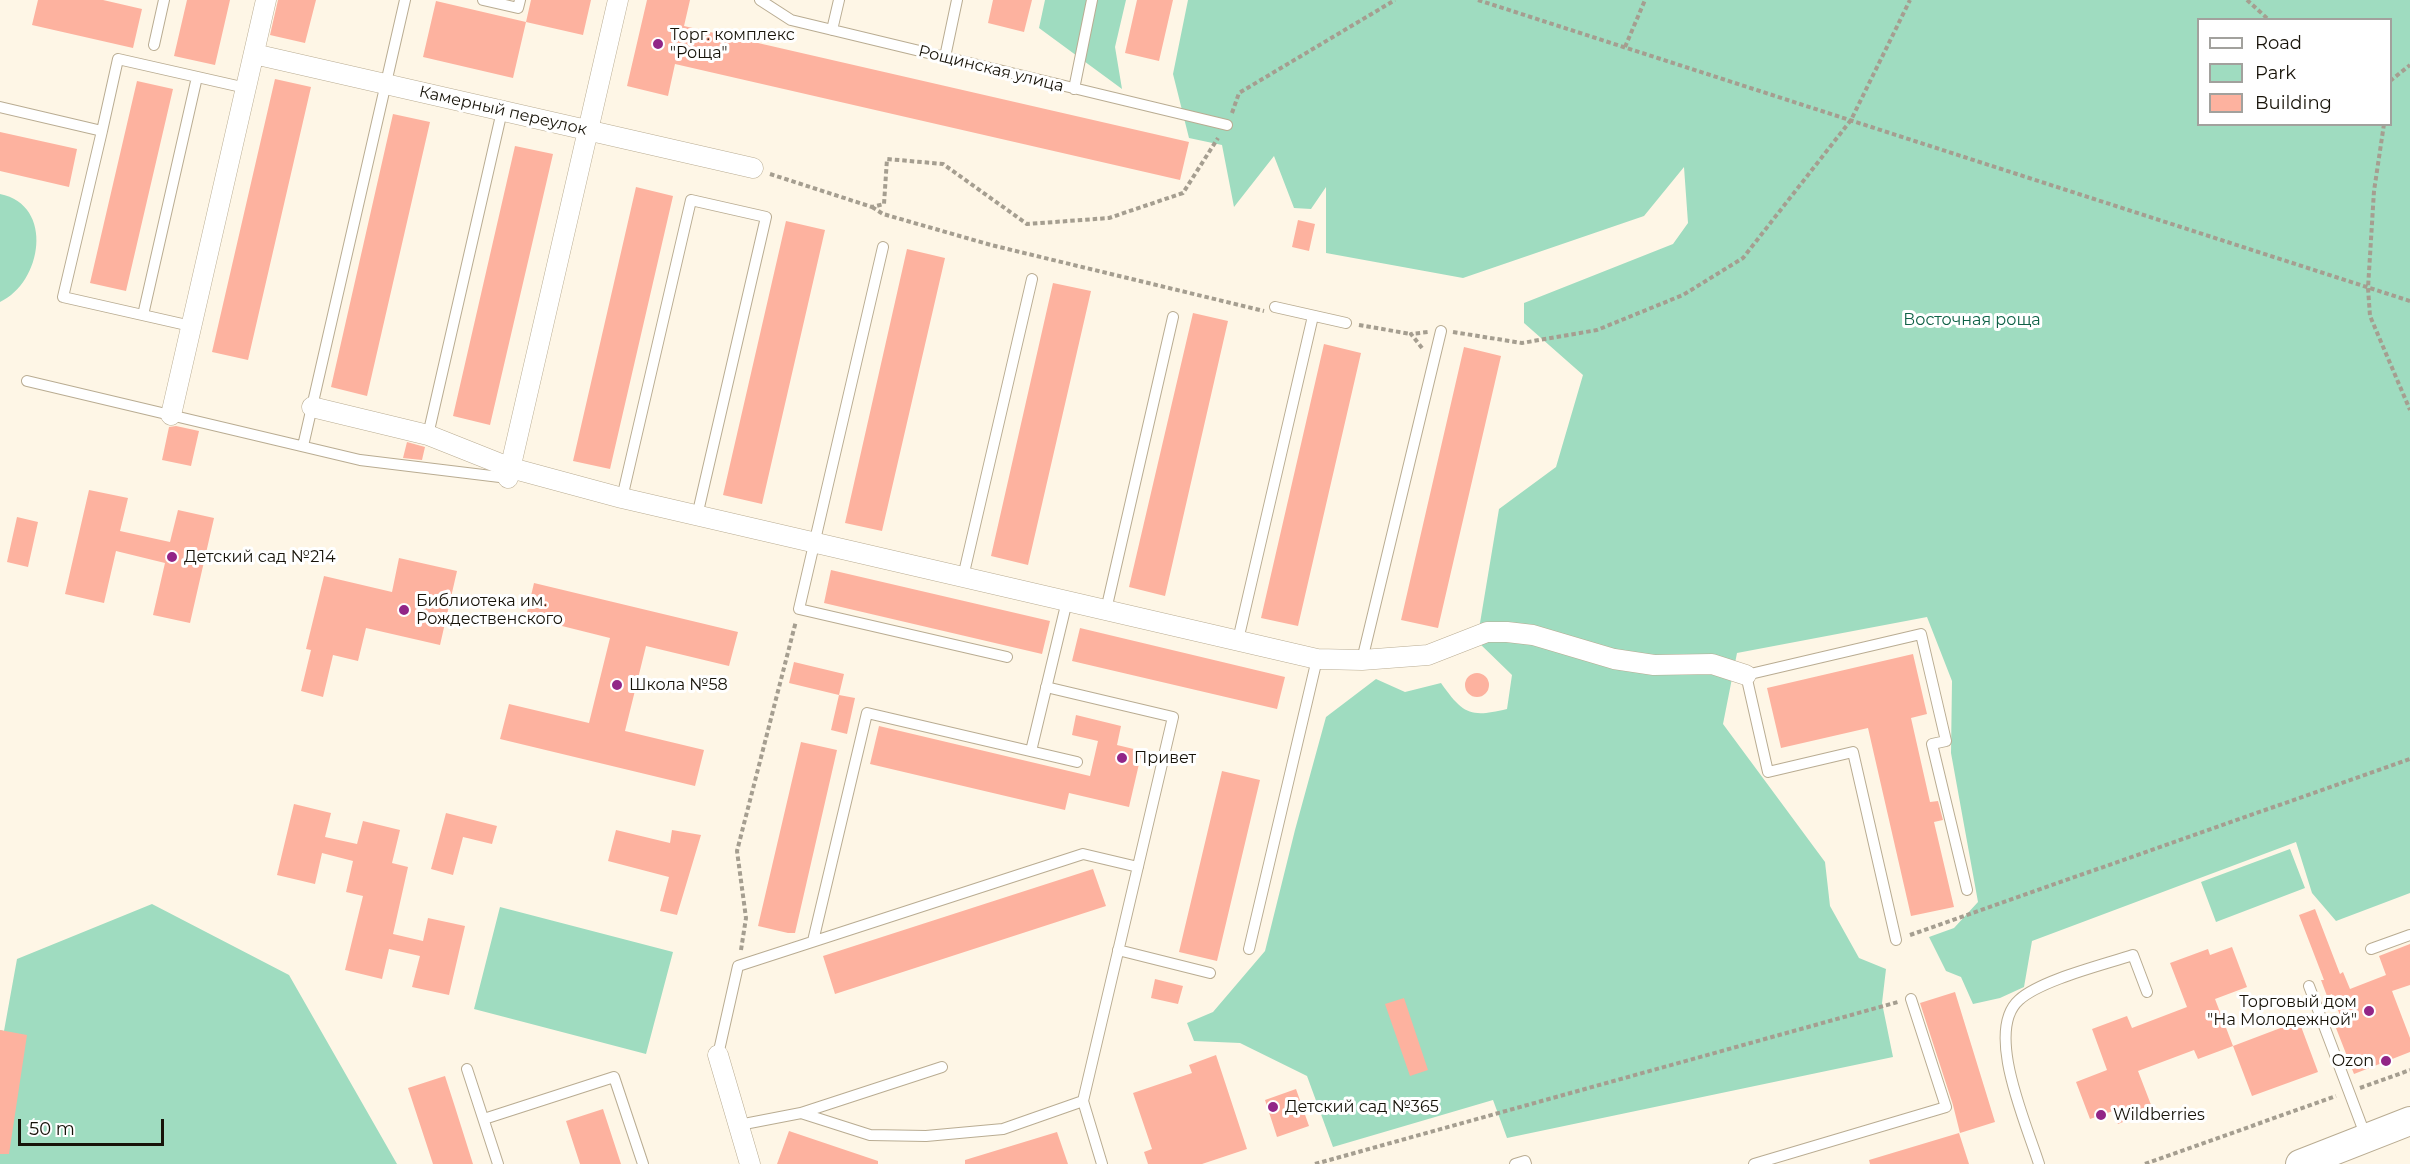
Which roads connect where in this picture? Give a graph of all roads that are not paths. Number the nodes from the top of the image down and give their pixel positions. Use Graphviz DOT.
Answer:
graph roads {
  1 [pos="164,0"];
  2 [pos="266,0"];
  3 [pos="405,0"];
  4 [pos="483,0"];
  5 [pos="520,0"];
  6 [pos="618,0"];
  7 [pos="760,0"];
  8 [pos="839,0"];
  9 [pos="957,0"];
  10 [pos="1092,0"];
  11 [pos="832,30"];
  12 [pos="154,45"];
  13 [pos="254,54"];
  14 [pos="945,57"];
  15 [pos="197,77"];
  16 [pos="386,84"];
  17 [pos="246,88"];
  18 [pos="1074,89"];
  19 [pos="0,107"];
  20 [pos="502,111"];
  21 [pos="1227,125"];
  22 [pos="102,130"];
  23 [pos="588,130"];
  24 [pos="753,168"];
  25 [pos="883,247"];
  26 [pos="1032,279"];
  27 [pos="1275,307"];
  28 [pos="143,315"];
  29 [pos="1313,316"];
  30 [pos="1173,317"];
  31 [pos="1346,323"];
  32 [pos="191,326"];
  33 [pos="1441,331"];
  34 [pos="27,381"];
  35 [pos="312,407"];
  36 [pos="171,415"];
  37 [pos="428,435"];
  38 [pos="303,446"];
  39 [pos="510,473"];
  40 [pos="622,498"];
  41 [pos="697,516"];
  42 [pos="815,543"];
  43 [pos="963,577"];
  44 [pos="1066,602"];
  45 [pos="1106,610"];
  46 [pos="1238,640"];
  47 [pos="1007,657"];
  48 [pos="1317,659"];
  49 [pos="1362,660"];
  50 [pos="1746,675"];
  51 [pos="1046,687"];
  52 [pos="1031,751"];
  53 [pos="1077,762"];
  54 [pos="1138,867"];
  55 [pos="1967,890"];
  56 [pos="2410,935"];
  57 [pos="1896,940"];
  58 [pos="813,941"];
  59 [pos="1249,949"];
  60 [pos="2372,949"];
  61 [pos="1118,951"];
  62 [pos="1210,973"];
  63 [pos="2309,986"];
  64 [pos="2147,992"];
  65 [pos="1911,999"];
  66 [pos="718,1055"];
  67 [pos="942,1067"];
  68 [pos="467,1069"];
  69 [pos="1083,1101"];
  70 [pos="801,1113"];
  71 [pos="484,1119"];
  72 [pos="2410,1121"];
  73 [pos="739,1125"];
  74 [pos="2367,1138"];
  75 [pos="498,1164"];
  76 [pos="643,1164"];
  77 [pos="750,1164"];
  78 [pos="1102,1164"];
  79 [pos="1515,1164"];
  80 [pos="1526,1164"];
  81 [pos="1754,1164"];
  82 [pos="2040,1164"];
  83 [pos="2300,1164"];
  1 -- 12 [label="lane"];
  2 -- 13 [label="street"];
  3 -- 16 [label="lane"];
  4 -- 5 [label="lane"];
  6 -- 23 [label="street"];
  7 -- 11 [label="lane, Рощинская улица"];
  8 -- 11 [label="lane"];
  9 -- 14 [label="lane"];
  10 -- 18 [label="lane"];
  11 -- 14 [label="lane, Рощинская улица"];
  13 -- 16 [label="street, Камерный переулок"];
  13 -- 17 [label="street"];
  14 -- 18 [label="lane, Рощинская улица"];
  15 -- 17 [label="lane"];
  15 -- 22 [label="lane"];
  15 -- 28 [label="lane"];
  16 -- 20 [label="street, Камерный переулок"];
  16 -- 35 [label="lane"];
  17 -- 32 [label="street"];
  18 -- 21 [label="lane, Рощинская улица"];
  19 -- 22 [label="lane"];
  20 -- 23 [label="street, Камерный переулок"];
  20 -- 37 [label="lane"];
  22 -- 28 [label="lane"];
  23 -- 24 [label="street, Камерный переулок"];
  23 -- 39 [label="street"];
  25 -- 42 [label="lane"];
  26 -- 43 [label="lane"];
  27 -- 29 [label="lane"];
  28 -- 32 [label="lane"];
  29 -- 31 [label="lane"];
  29 -- 46 [label="lane"];
  30 -- 45 [label="lane"];
  32 -- 36 [label="street"];
  33 -- 49 [label="lane"];
  34 -- 36 [label="lane"];
  35 -- 37 [label="street"];
  35 -- 38 [label="lane"];
  36 -- 38 [label="lane"];
  37 -- 39 [label="street"];
  38 -- 39 [label="lane"];
  39 -- 40 [label="street"];
  40 -- 41 [label="street"];
  40 -- 41 [label="lane"];
  41 -- 42 [label="street"];
  42 -- 43 [label="street"];
  42 -- 47 [label="lane"];
  43 -- 44 [label="street"];
  44 -- 45 [label="street"];
  44 -- 51 [label="lane"];
  45 -- 46 [label="street"];
  46 -- 48 [label="street"];
  48 -- 49 [label="street"];
  48 -- 59 [label="lane"];
  49 -- 50 [label="street"];
  50 -- 55 [label="lane"];
  50 -- 57 [label="lane"];
  51 -- 52 [label="lane"];
  51 -- 54 [label="lane"];
  52 -- 53 [label="lane"];
  52 -- 58 [label="lane"];
  54 -- 58 [label="lane"];
  54 -- 61 [label="lane"];
  56 -- 60 [label="lane"];
  58 -- 66 [label="lane"];
  61 -- 62 [label="lane"];
  61 -- 69 [label="lane"];
  63 -- 74 [label="lane"];
  64 -- 82 [label="lane"];
  65 -- 81 [label="lane"];
  66 -- 73 [label="street"];
  67 -- 70 [label="lane"];
  68 -- 71 [label="lane"];
  69 -- 70 [label="lane"];
  69 -- 78 [label="lane"];
  70 -- 73 [label="lane"];
  71 -- 75 [label="lane"];
  71 -- 76 [label="lane"];
  72 -- 74 [label="main road"];
  73 -- 77 [label="street"];
  74 -- 83 [label="main road"];
  79 -- 80 [label="lane"];
}
